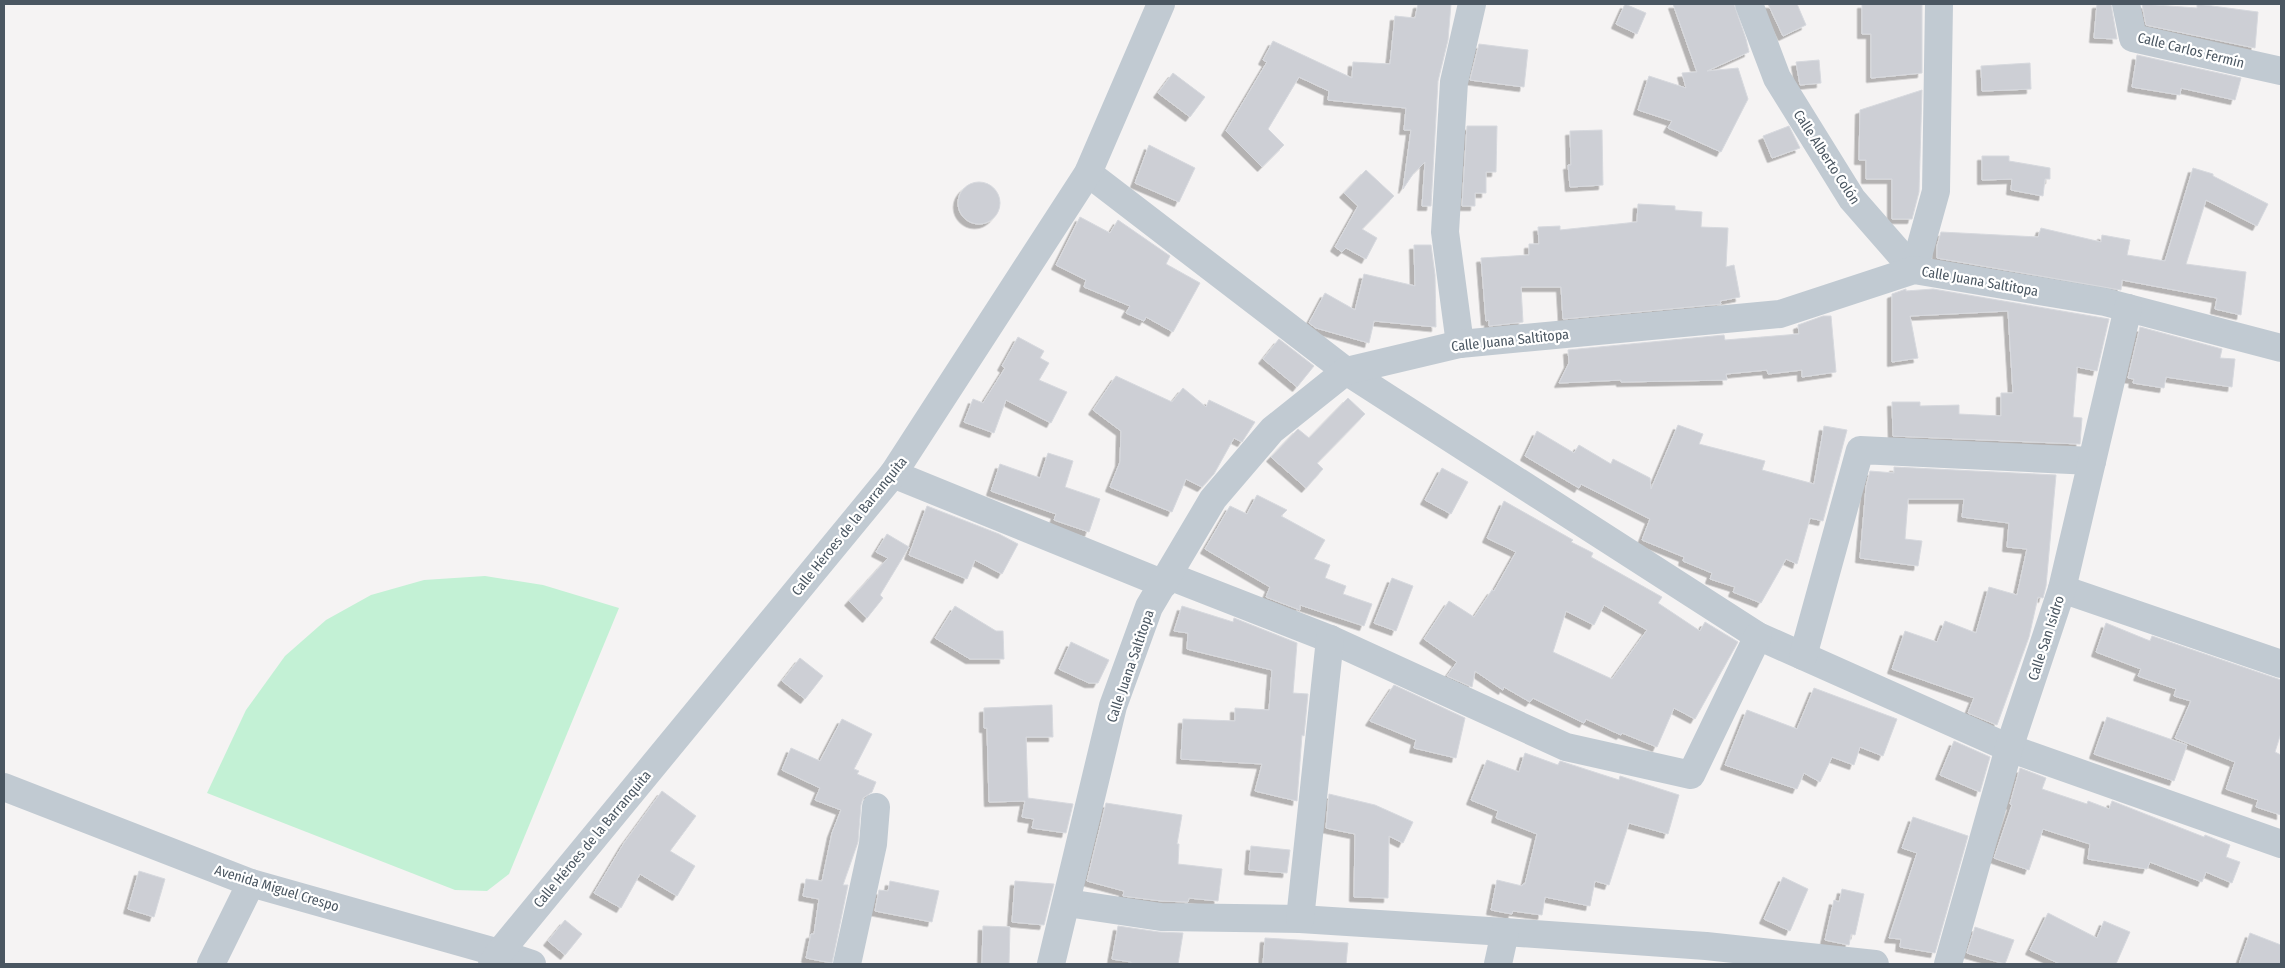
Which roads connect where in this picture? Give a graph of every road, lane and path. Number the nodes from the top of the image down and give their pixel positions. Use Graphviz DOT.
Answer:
graph roads {
  1 [pos="1161,4"];
  2 [pos="1472,4"];
  3 [pos="1749,4"];
  4 [pos="1939,4"];
  5 [pos="2126,4"];
  6 [pos="2281,71"];
  7 [pos="1088,173"];
  8 [pos="1914,270"];
  9 [pos="2128,308"];
  10 [pos="1460,344"];
  11 [pos="2281,348"];
  12 [pos="1346,371"];
  13 [pos="2092,461"];
  14 [pos="894,474"];
  15 [pos="1167,580"];
  16 [pos="2062,589"];
  17 [pos="1758,636"];
  18 [pos="1330,639"];
  19 [pos="1803,656"];
  20 [pos="2281,664"];
  21 [pos="2010,748"];
  22 [pos="4,787"];
  23 [pos="876,806"];
  24 [pos="2281,844"];
  25 [pos="251,883"];
  26 [pos="1067,903"];
  27 [pos="1300,918"];
  28 [pos="1505,932"];
  29 [pos="1705,955"];
  30 [pos="495,958"];
  31 [pos="211,964"];
  32 [pos="532,964"];
  33 [pos="848,964"];
  34 [pos="1051,964"];
  35 [pos="1498,964"];
  36 [pos="1875,964"];
  37 [pos="1948,964"];
  1 -- 7 [label="street, Calle Héroes de la Barranquita"];
  2 -- 10 [label="street"];
  3 -- 8 [label="street, Calle Alberto Colón"];
  4 -- 8 [label="street"];
  5 -- 6 [label="street, Calle Carlos Fermín"];
  7 -- 12 [label="street"];
  7 -- 14 [label="street, Calle Héroes de la Barranquita"];
  8 -- 9 [label="street, Calle Juana Saltitopa"];
  8 -- 10 [label="street, Calle Juana Saltitopa"];
  9 -- 11 [label="street, Calle Juana Saltitopa"];
  9 -- 13 [label="street, Calle San Isidro"];
  10 -- 12 [label="street, Calle Juana Saltitopa"];
  12 -- 15 [label="street, Calle Juana Saltitopa"];
  12 -- 17 [label="street"];
  13 -- 16 [label="street, Calle San Isidro"];
  13 -- 19 [label="street"];
  14 -- 15 [label="street"];
  14 -- 30 [label="street, Calle Héroes de la Barranquita"];
  15 -- 18 [label="street"];
  15 -- 26 [label="street, Calle Juana Saltitopa"];
  16 -- 20 [label="street"];
  16 -- 21 [label="street, Calle San Isidro"];
  17 -- 18 [label="street"];
  17 -- 19 [label="street"];
  18 -- 27 [label="street"];
  19 -- 21 [label="street"];
  21 -- 24 [label="street"];
  21 -- 37 [label="street, Calle San Isidro"];
  22 -- 25 [label="street, Avenida Miguel Crespo"];
  23 -- 33 [label="street"];
  25 -- 30 [label="street, Avenida Miguel Crespo"];
  25 -- 31 [label="street"];
  26 -- 27 [label="street"];
  26 -- 34 [label="street, Calle Juana Saltitopa"];
  27 -- 28 [label="street"];
  28 -- 29 [label="street"];
  28 -- 35 [label="street"];
  29 -- 36 [label="street"];
  30 -- 32 [label="street, Avenida Miguel Crespo"];
}
